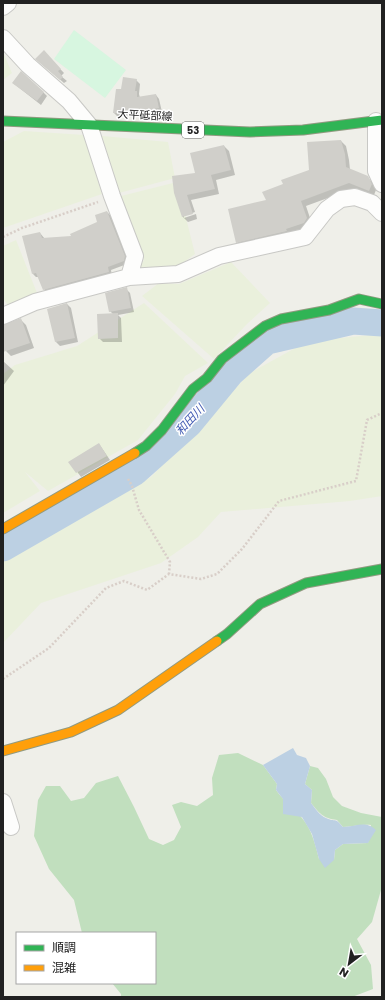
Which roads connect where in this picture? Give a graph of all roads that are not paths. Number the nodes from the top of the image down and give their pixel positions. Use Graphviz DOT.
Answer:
graph roads {
  1 [pos="8,3"];
  2 [pos="3,7"];
  3 [pos="3,38"];
  4 [pos="379,120"];
  5 [pos="3,121"];
  6 [pos="88,125"];
  7 [pos="382,184"];
  8 [pos="382,213"];
  9 [pos="130,277"];
  10 [pos="382,304"];
  11 [pos="3,316"];
  12 [pos="3,530"];
  13 [pos="382,569"];
  14 [pos="3,751"];
  15 [pos="3,802"];
  16 [pos="11,827"];
  1 -- 2 [label="street"];
  3 -- 6 [label="street"];
  4 -- 6 [label="street, 大平砥部線 / 53"];
  4 -- 7 [label="street"];
  5 -- 6 [label="street, 大平砥部線 / 53"];
  6 -- 9 [label="street"];
  8 -- 9 [label="street"];
  9 -- 11 [label="street"];
  10 -- 12 [label="street"];
  13 -- 14 [label="street"];
  15 -- 16 [label="street"];
}
